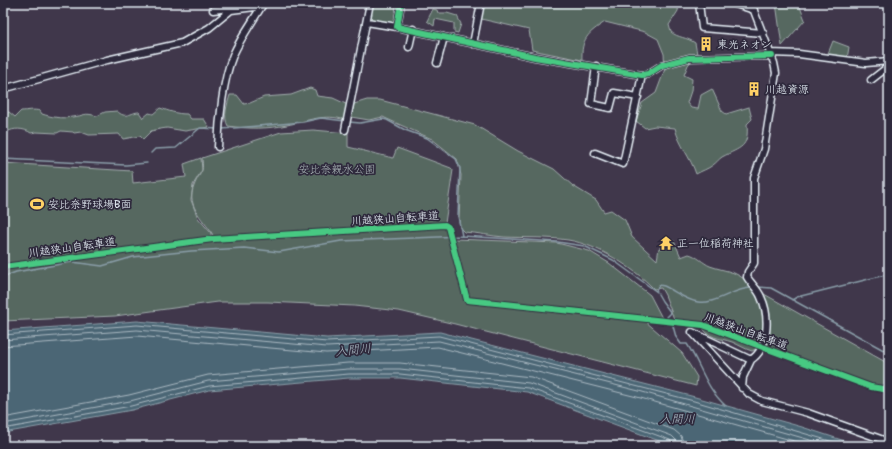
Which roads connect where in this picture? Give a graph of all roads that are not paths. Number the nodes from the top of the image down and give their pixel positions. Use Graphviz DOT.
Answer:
graph roads {
  1 [pos="370,3"];
  2 [pos="401,3"];
  3 [pos="481,3"];
  4 [pos="699,3"];
  5 [pos="732,3"];
  6 [pos="751,3"];
  7 [pos="263,4"];
  8 [pos="213,10"];
  9 [pos="231,10"];
  10 [pos="754,10"];
  11 [pos="367,22"];
  12 [pos="397,27"];
  13 [pos="413,30"];
  14 [pos="763,33"];
  15 [pos="444,37"];
  16 [pos="473,44"];
  17 [pos="409,47"];
  18 [pos="771,55"];
  19 [pos="889,61"];
  20 [pos="437,64"];
  21 [pos="596,66"];
  22 [pos="889,66"];
  23 [pos="642,74"];
  24 [pos="871,80"];
  25 [pos="3,89"];
  26 [pos="638,97"];
  27 [pos="345,128"];
  28 [pos="218,147"];
  29 [pos="595,153"];
  30 [pos="751,360"];
  31 [pos="742,388"];
  32 [pos="889,442"];
  1 -- 11 [label="street"];
  2 -- 12 [label="street"];
  3 -- 16 [label="street"];
  4 -- 14 [label="street"];
  5 -- 10 [label="street"];
  6 -- 10 [label="street"];
  7 -- 9 [label="street"];
  7 -- 28 [label="street"];
  8 -- 9 [label="street"];
  9 -- 25 [label="street"];
  10 -- 14 [label="street"];
  11 -- 12 [label="street"];
  11 -- 27 [label="street"];
  12 -- 13 [label="street"];
  13 -- 15 [label="street"];
  13 -- 17 [label="street"];
  14 -- 18 [label="street"];
  15 -- 16 [label="street"];
  15 -- 20 [label="street"];
  16 -- 21 [label="street"];
  18 -- 19 [label="street"];
  18 -- 23 [label="street"];
  18 -- 30 [label="street"];
  21 -- 23 [label="street"];
  21 -- 26 [label="street"];
  22 -- 24 [label="street"];
  23 -- 26 [label="street"];
  26 -- 29 [label="street"];
  30 -- 31 [label="street"];
  30 -- 31 [label="street"];
  31 -- 32 [label="street"];
}
